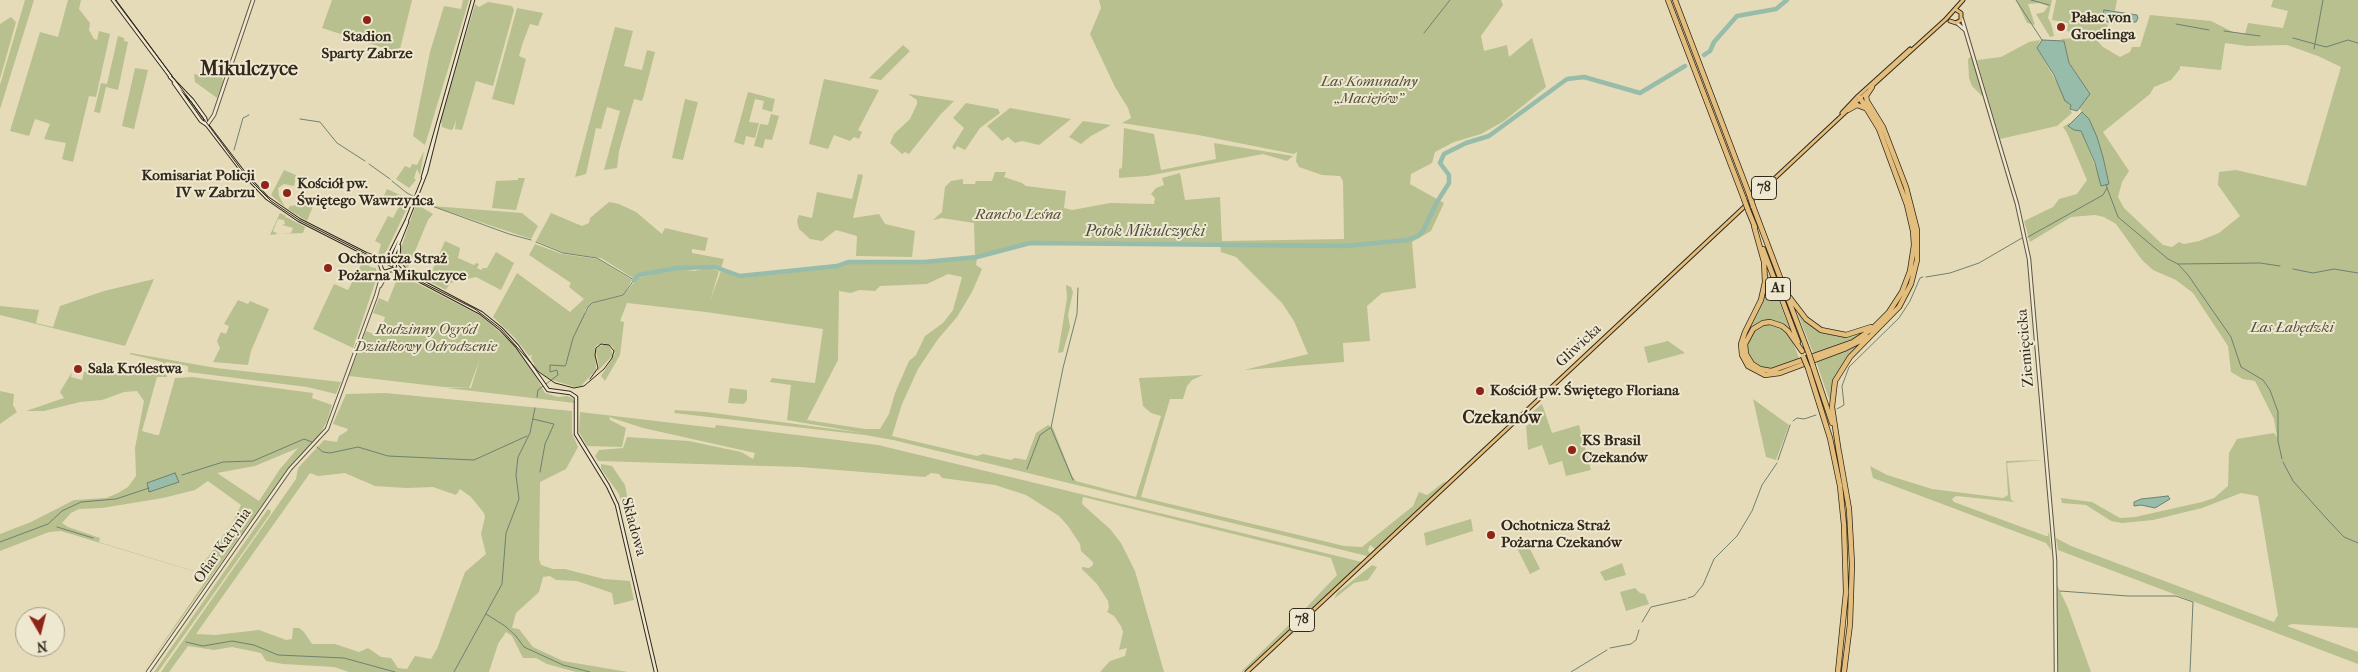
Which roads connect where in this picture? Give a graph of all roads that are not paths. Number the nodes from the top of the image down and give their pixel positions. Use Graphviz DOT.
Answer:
graph roads {
  1 [pos="113,0"];
  2 [pos="253,0"];
  3 [pos="473,0"];
  4 [pos="1668,0"];
  5 [pos="1675,0"];
  6 [pos="1963,1"];
  7 [pos="1955,10"];
  8 [pos="1960,12"];
  9 [pos="1949,18"];
  10 [pos="1961,19"];
  11 [pos="1957,23"];
  12 [pos="1965,30"];
  13 [pos="1921,40"];
  14 [pos="1872,87"];
  15 [pos="1859,97"];
  16 [pos="1868,108"];
  17 [pos="1848,110"];
  18 [pos="1838,118"];
  19 [pos="207,125"];
  20 [pos="407,220"];
  21 [pos="1754,226"];
  22 [pos="400,243"];
  23 [pos="366,254"];
  24 [pos="388,258"];
  25 [pos="383,260"];
  26 [pos="393,260"];
  27 [pos="380,264"];
  28 [pos="395,266"];
  29 [pos="382,270"];
  30 [pos="393,270"];
  31 [pos="387,273"];
  32 [pos="408,273"];
  33 [pos="411,276"];
  34 [pos="1782,282"];
  35 [pos="378,290"];
  36 [pos="1882,323"];
  37 [pos="1805,354"];
  38 [pos="1810,367"];
  39 [pos="1840,453"];
  40 [pos="148,672"];
  41 [pos="656,672"];
  42 [pos="1247,672"];
  43 [pos="1838,672"];
  44 [pos="1844,672"];
  45 [pos="2056,672"];
  1 -- 19 [label="main road"];
  2 -- 19 [label="main road"];
  3 -- 20 [label="main road"];
  4 -- 21 [label="highway, A1, bridge"];
  5 -- 34 [label="highway, A1, bridge"];
  6 -- 7 [label="main road, 78"];
  6 -- 8 [label="main road, 78"];
  7 -- 8 [label="main road"];
  7 -- 9 [label="main road, 78"];
  8 -- 10 [label="main road, 78"];
  9 -- 11 [label="main road"];
  9 -- 13 [label="main road, 78"];
  10 -- 11 [label="main road"];
  10 -- 12 [label="main road, Ziemięcicka"];
  11 -- 12 [label="main road"];
  12 -- 45 [label="main road, Ziemięcicka"];
  13 -- 14 [label="main road, 78"];
  13 -- 15 [label="main road, 78"];
  14 -- 15 [label="main road, 78"];
  14 -- 16 [label="highway"];
  15 -- 16 [label="highway"];
  15 -- 17 [label="main road, Gliwicka / 78"];
  15 -- 18 [label="main road, Gliwicka / 78"];
  16 -- 17 [label="highway"];
  16 -- 36 [label="highway"];
  17 -- 18 [label="main road, Gliwicka / 78"];
  18 -- 42 [label="main road, Gliwicka / 78"];
  19 -- 23 [label="main road"];
  20 -- 22 [label="main road"];
  20 -- 24 [label="main road"];
  21 -- 36 [label="highway"];
  21 -- 37 [label="highway, A1"];
  22 -- 26 [label="main road"];
  22 -- 32 [label="main road"];
  23 -- 25 [label="main road"];
  23 -- 27 [label="main road"];
  24 -- 25 [label="main road"];
  24 -- 26 [label="main road"];
  25 -- 27 [label="main road"];
  26 -- 28 [label="main road"];
  27 -- 29 [label="main road"];
  28 -- 30 [label="main road"];
  28 -- 32 [label="main road"];
  29 -- 31 [label="main road"];
  29 -- 35 [label="main road"];
  30 -- 31 [label="main road"];
  30 -- 33 [label="main road"];
  31 -- 35 [label="main road"];
  32 -- 33 [label="main road"];
  33 -- 41 [label="main road, Składowa"];
  34 -- 36 [label="highway"];
  34 -- 37 [label="highway, A1"];
  35 -- 40 [label="main road, Ofiar Katynia"];
  36 -- 37 [label="highway"];
  36 -- 39 [label="highway"];
  37 -- 38 [label="highway, A1, bridge"];
  38 -- 39 [label="highway, A1"];
  38 -- 43 [label="highway, A1"];
  39 -- 44 [label="highway, A1"];
}
